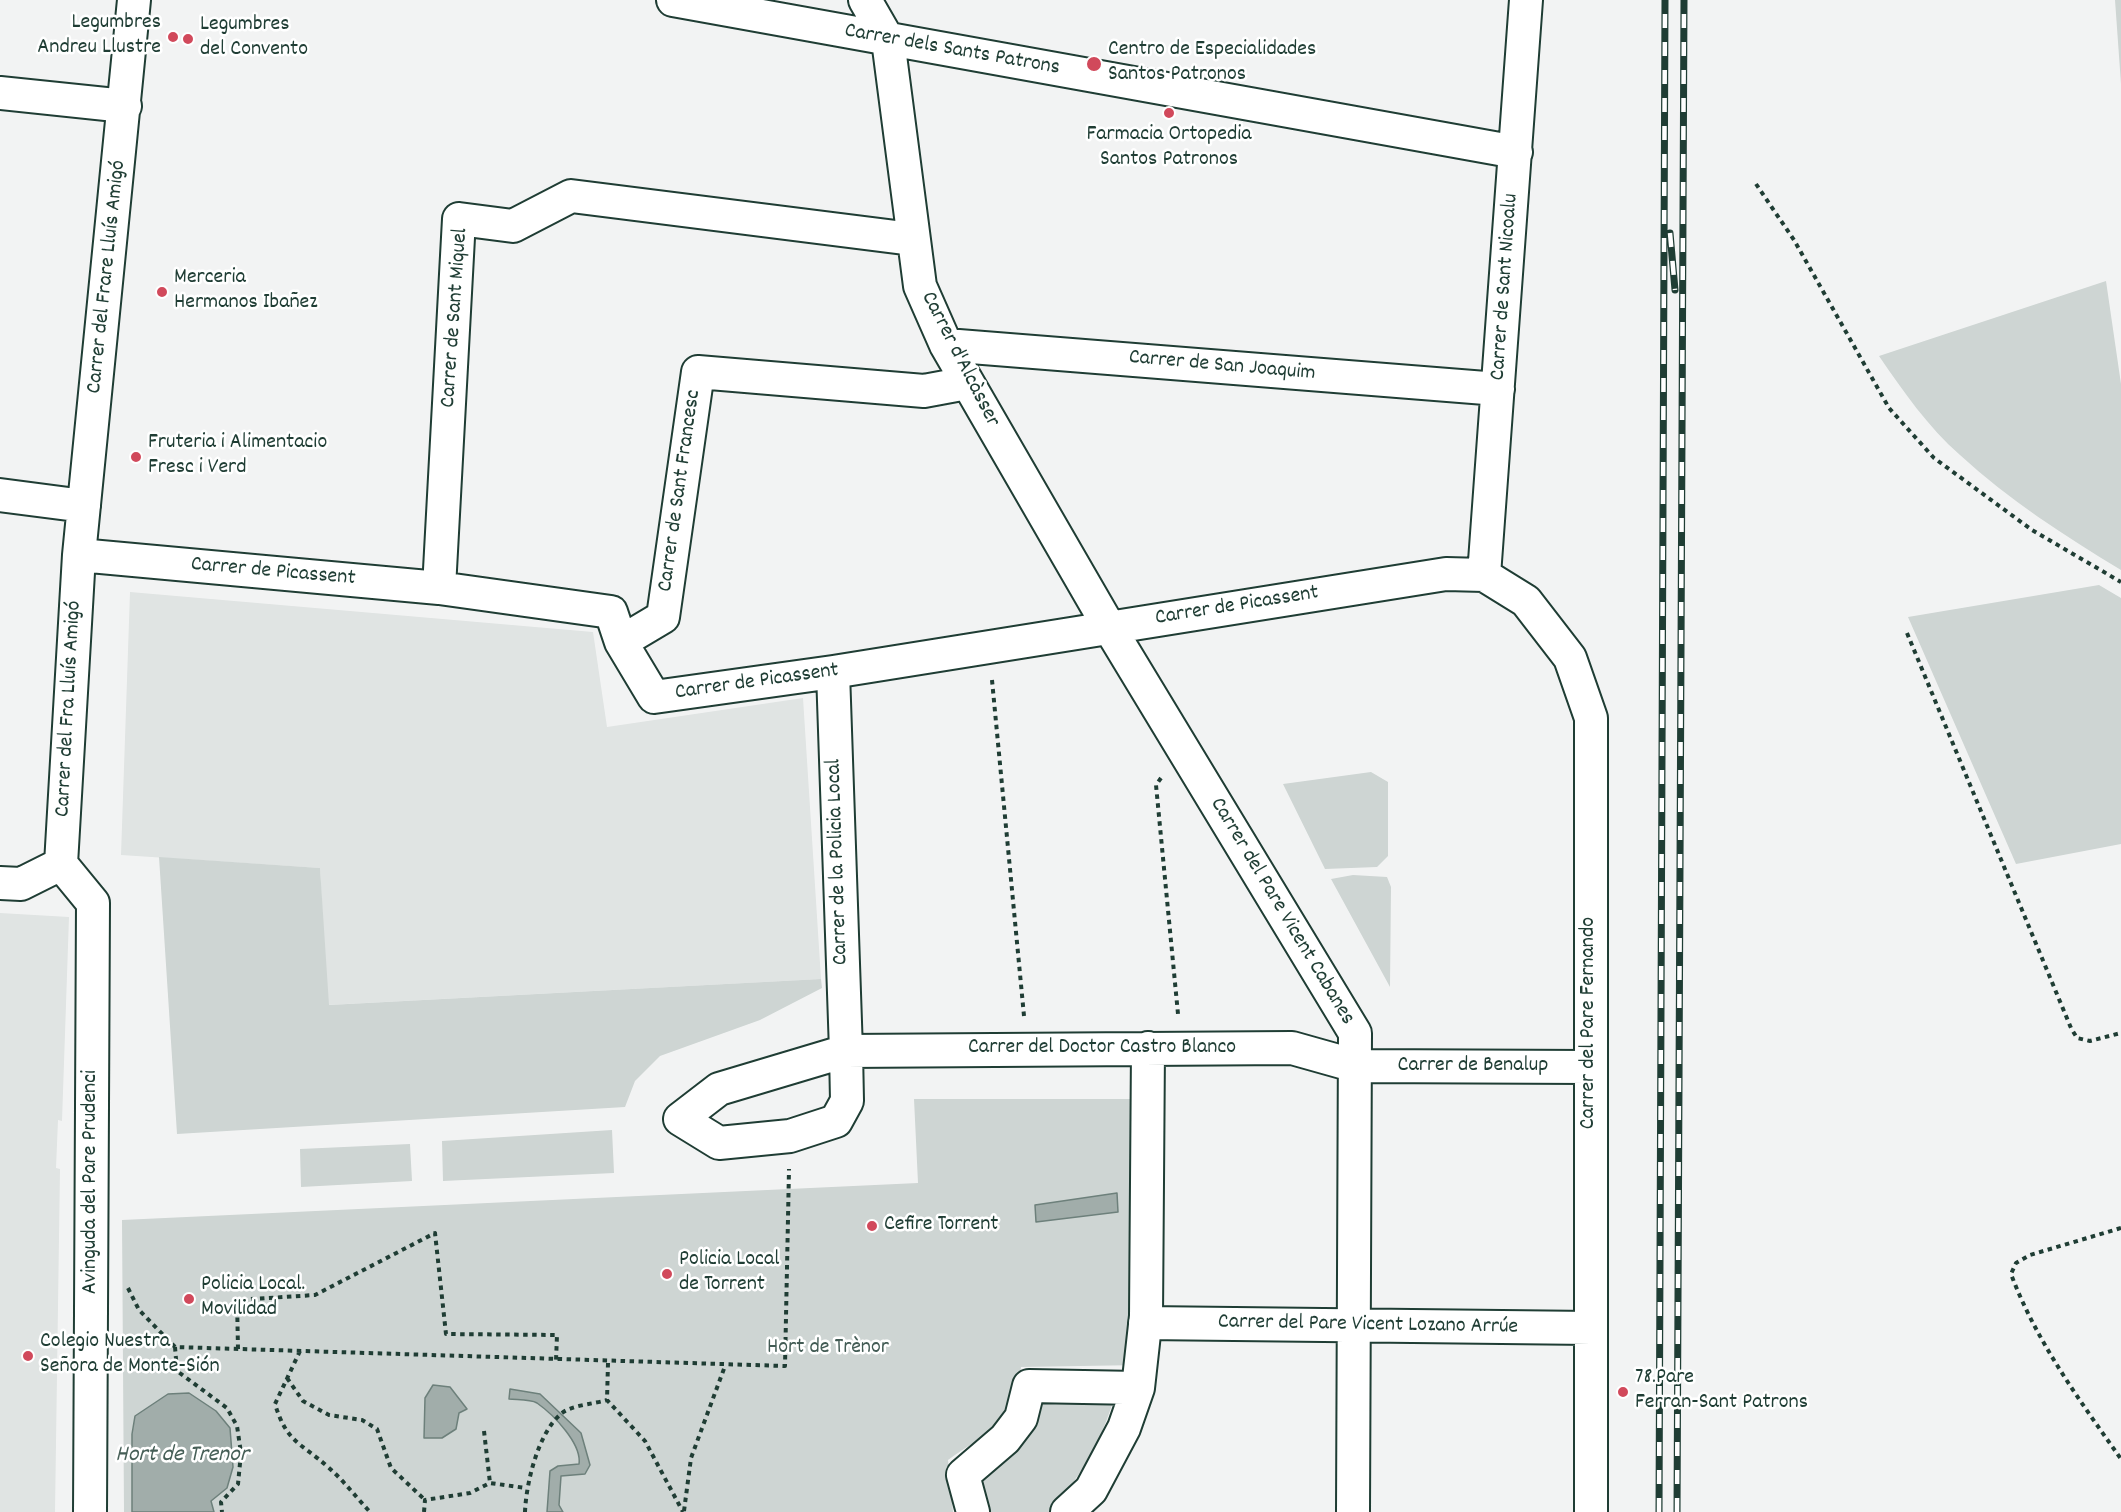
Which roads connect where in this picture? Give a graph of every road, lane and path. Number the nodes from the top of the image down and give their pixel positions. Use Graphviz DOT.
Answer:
graph roads {
  1 [pos="134,0"];
  2 [pos="673,0"];
  3 [pos="865,0"];
  4 [pos="1526,0"];
  5 [pos="888,40"];
  6 [pos="0,93"];
  7 [pos="125,106"];
  8 [pos="1516,152"];
  9 [pos="1756,184"];
  10 [pos="912,239"];
  11 [pos="946,345"];
  12 [pos="967,383"];
  13 [pos="1498,390"];
  14 [pos="0,495"];
  15 [pos="84,506"];
  16 [pos="79,555"];
  17 [pos="1484,575"];
  18 [pos="2121,582"];
  19 [pos="439,588"];
  20 [pos="1109,627"];
  21 [pos="1907,633"];
  22 [pos="621,642"];
  23 [pos="989,646"];
  24 [pos="833,672"];
  25 [pos="1183,748"];
  26 [pos="61,864"];
  27 [pos="0,883"];
  28 [pos="2121,1033"];
  29 [pos="1148,1048"];
  30 [pos="1181,1048"];
  31 [pos="1027,1049"];
  32 [pos="846,1051"];
  33 [pos="1356,1066"];
  34 [pos="1589,1067"];
  35 [pos="790,1136"];
  36 [pos="2121,1228"];
  37 [pos="123,1280"];
  38 [pos="1145,1323"];
  39 [pos="1354,1325"];
  40 [pos="1590,1328"];
  41 [pos="175,1347"];
  42 [pos="238,1349"];
  43 [pos="300,1351"];
  44 [pos="556,1361"];
  45 [pos="608,1363"];
  46 [pos="725,1366"];
  47 [pos="287,1378"];
  48 [pos="1137,1388"];
  49 [pos="607,1400"];
  50 [pos="484,1431"];
  51 [pos="2121,1459"];
  52 [pos="490,1483"];
  53 [pos="526,1488"];
  54 [pos="424,1500"];
  55 [pos="90,1512"];
  56 [pos="222,1512"];
  57 [pos="369,1512"];
  58 [pos="424,1512"];
  59 [pos="525,1512"];
  60 [pos="683,1512"];
  61 [pos="973,1512"];
  62 [pos="1067,1512"];
  63 [pos="1353,1512"];
  64 [pos="1591,1512"];
  1 -- 7 [label="street, Carrer del Frare Lluís Amigó"];
  2 -- 5 [label="street, Carrer dels Sants Patrons"];
  3 -- 5 [label="street, Carrer d'Alcàsser"];
  4 -- 8 [label="street, Carrer de Sant Nicoalu"];
  5 -- 8 [label="street, Carrer dels Sants Patrons"];
  5 -- 10 [label="street, Carrer d'Alcàsser"];
  6 -- 7 [label="street"];
  7 -- 15 [label="street, Carrer del Frare Lluís Amigó"];
  8 -- 13 [label="street, Carrer de Sant Nicoalu"];
  9 -- 18 [label="path"];
  10 -- 11 [label="street, Carrer d'Alcàsser"];
  10 -- 19 [label="street, Carrer de Sant Miquel"];
  11 -- 12 [label="street, Carrer d'Alcàsser"];
  11 -- 13 [label="street, Carrer de San Joaquim"];
  12 -- 20 [label="street, Carrer d'Alcàsser"];
  12 -- 22 [label="street, Carrer de Sant Francesc"];
  13 -- 17 [label="street, Carrer de Sant Nicoalu"];
  14 -- 15 [label="street"];
  15 -- 16 [label="street, Carrer del Frare Lluís Amigó"];
  16 -- 19 [label="street, Carrer de Picassent"];
  16 -- 26 [label="street, Carrer del Fra Lluís Amigó"];
  17 -- 20 [label="street, Carrer de Picassent"];
  17 -- 34 [label="street, Carrer del Pare Fernando"];
  19 -- 22 [label="street, Carrer de Picassent"];
  20 -- 23 [label="street, Carrer de Picassent"];
  20 -- 25 [label="street, Carrer del Pare Vicent Cabanes"];
  21 -- 28 [label="path"];
  22 -- 24 [label="street, Carrer de Picassent"];
  23 -- 24 [label="street, Carrer de Picassent"];
  23 -- 31 [label="path"];
  24 -- 32 [label="street, Carrer de la Policia Local"];
  25 -- 30 [label="path"];
  25 -- 33 [label="street, Carrer del Pare Vicent Cabanes"];
  26 -- 27 [label="street"];
  26 -- 55 [label="street, Avinguda del Pare Prudenci"];
  29 -- 30 [label="street, Carrer del Doctor Castro Blanco"];
  29 -- 31 [label="street, Carrer del Doctor Castro Blanco"];
  29 -- 38 [label="street"];
  30 -- 33 [label="street, Carrer del Doctor Castro Blanco"];
  31 -- 32 [label="street, Carrer del Doctor Castro Blanco"];
  32 -- 35 [label="street, Carrer de la Policia Local"];
  32 -- 35 [label="street, Carrer de la Policia Local"];
  33 -- 34 [label="street, Carrer de Benalup"];
  33 -- 39 [label="street, Carrer del Pare Vicent Cabanes"];
  34 -- 40 [label="street, Carrer del Pare Fernando"];
  35 -- 46 [label="path"];
  36 -- 51 [label="path"];
  37 -- 41 [label="path"];
  38 -- 39 [label="street, Carrer del Pare Vicent Lozano Arrúe"];
  38 -- 48 [label="street"];
  39 -- 40 [label="street, Carrer del Pare Vicent Lozano Arrúe"];
  39 -- 63 [label="street, Carrer del Pare Vicent Cabanes"];
  40 -- 64 [label="street, Carrer del Pare Fernando"];
  41 -- 42 [label="path"];
  41 -- 56 [label="path"];
  42 -- 43 [label="path"];
  42 -- 44 [label="path"];
  43 -- 44 [label="path"];
  43 -- 47 [label="path"];
  44 -- 45 [label="path"];
  45 -- 46 [label="path"];
  45 -- 49 [label="path"];
  46 -- 60 [label="path"];
  47 -- 54 [label="path"];
  47 -- 57 [label="path"];
  48 -- 61 [label="street"];
  48 -- 62 [label="street"];
  49 -- 53 [label="path"];
  49 -- 60 [label="path"];
  50 -- 52 [label="path"];
  52 -- 53 [label="path"];
  52 -- 54 [label="path"];
  53 -- 59 [label="path"];
  54 -- 58 [label="path"];
}
